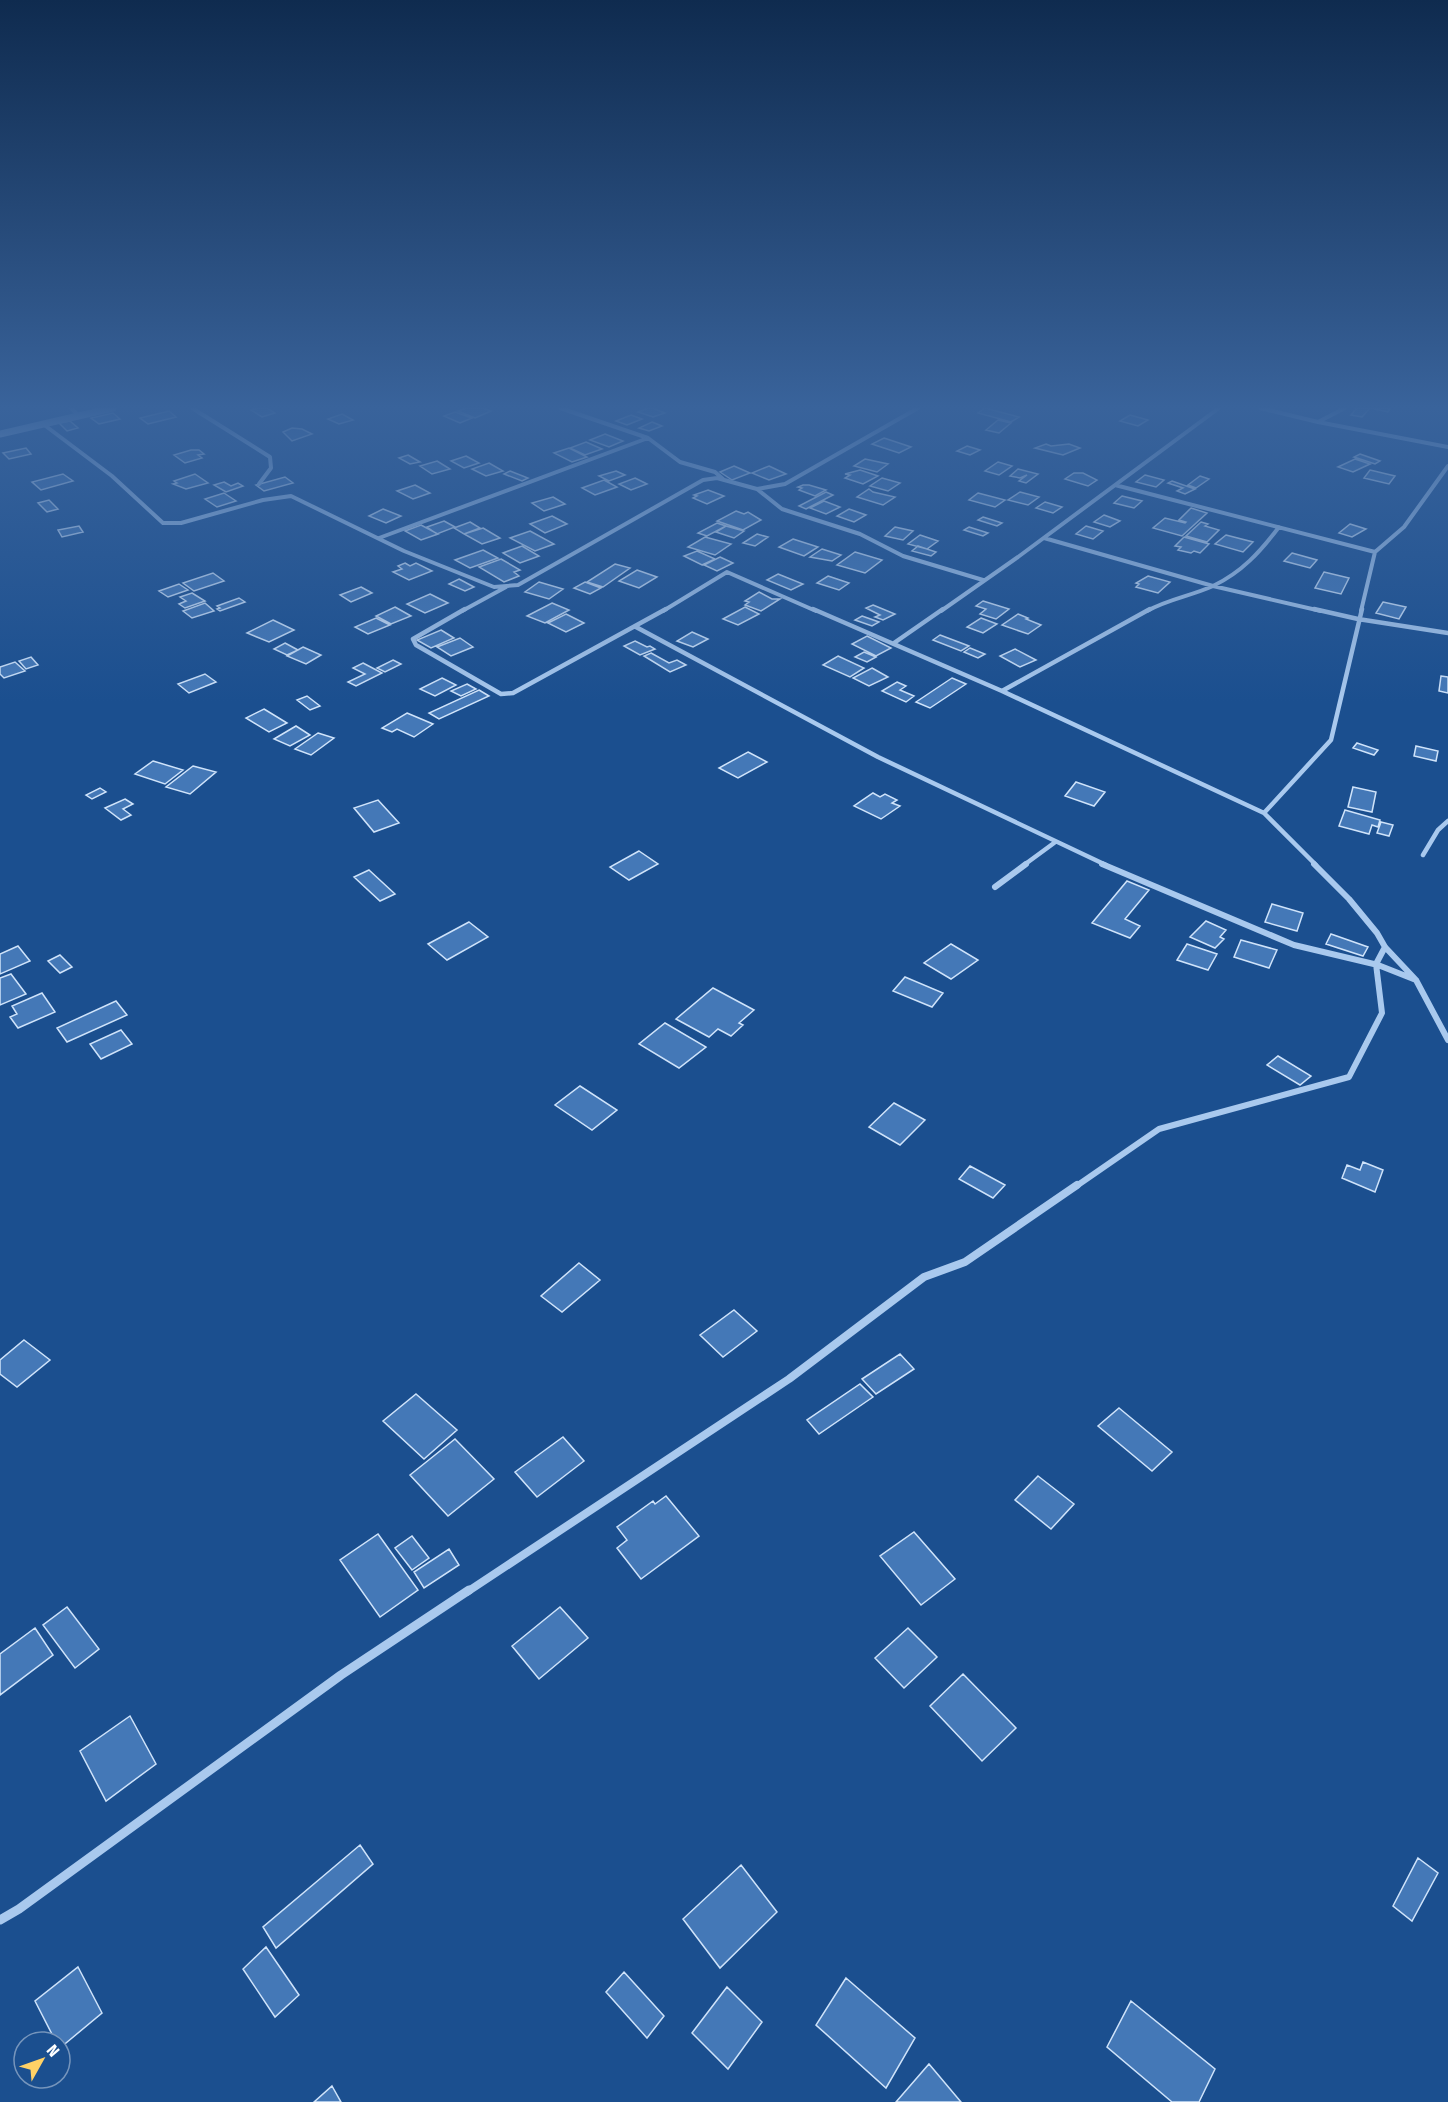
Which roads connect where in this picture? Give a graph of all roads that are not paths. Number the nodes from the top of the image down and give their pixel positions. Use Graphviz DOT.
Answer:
graph roads {
  1 [pos="145,506"];
  2 [pos="241,506"];
  3 [pos="312,506"];
  4 [pos="465,506"];
  5 [pos="658,506"];
  6 [pos="780,506"];
  7 [pos="1087,506"];
  8 [pos="1197,506"];
  9 [pos="1419,506"];
  10 [pos="1279,527"];
  11 [pos="379,538"];
  12 [pos="1044,538"];
  13 [pos="1375,552"];
  14 [pos="983,580"];
  15 [pos="1213,586"];
  16 [pos="506,587"];
  17 [pos="1359,618"];
  18 [pos="636,627"];
  19 [pos="1448,633"];
  20 [pos="894,643"];
  21 [pos="1002,691"];
  22 [pos="1264,813"];
  23 [pos="1448,821"];
  24 [pos="1054,843"];
  25 [pos="1424,855"];
  26 [pos="995,887"];
  27 [pos="1385,947"];
  28 [pos="1376,964"];
  29 [pos="1416,980"];
  30 [pos="1448,1040"];
  31 [pos="0,1920"];
  1 -- 2 [label="street"];
  3 -- 11 [label="street"];
  4 -- 11 [label="street"];
  5 -- 16 [label="street"];
  6 -- 14 [label="street"];
  7 -- 12 [label="street"];
  8 -- 10 [label="street"];
  9 -- 13 [label="street"];
  10 -- 13 [label="street"];
  10 -- 15 [label="street"];
  11 -- 16 [label="street"];
  12 -- 14 [label="street"];
  12 -- 15 [label="street"];
  13 -- 17 [label="street"];
  14 -- 20 [label="street"];
  15 -- 17 [label="street"];
  15 -- 21 [label="street"];
  16 -- 18 [label="street"];
  17 -- 19 [label="street"];
  17 -- 22 [label="street"];
  18 -- 20 [label="street"];
  18 -- 24 [label="street"];
  20 -- 21 [label="street"];
  21 -- 22 [label="street"];
  22 -- 27 [label="street"];
  23 -- 25 [label="street"];
  24 -- 26 [label="street"];
  24 -- 28 [label="street"];
  27 -- 28 [label="street"];
  27 -- 29 [label="street"];
  28 -- 29 [label="street"];
  28 -- 31 [label="street"];
  29 -- 30 [label="street"];
}
